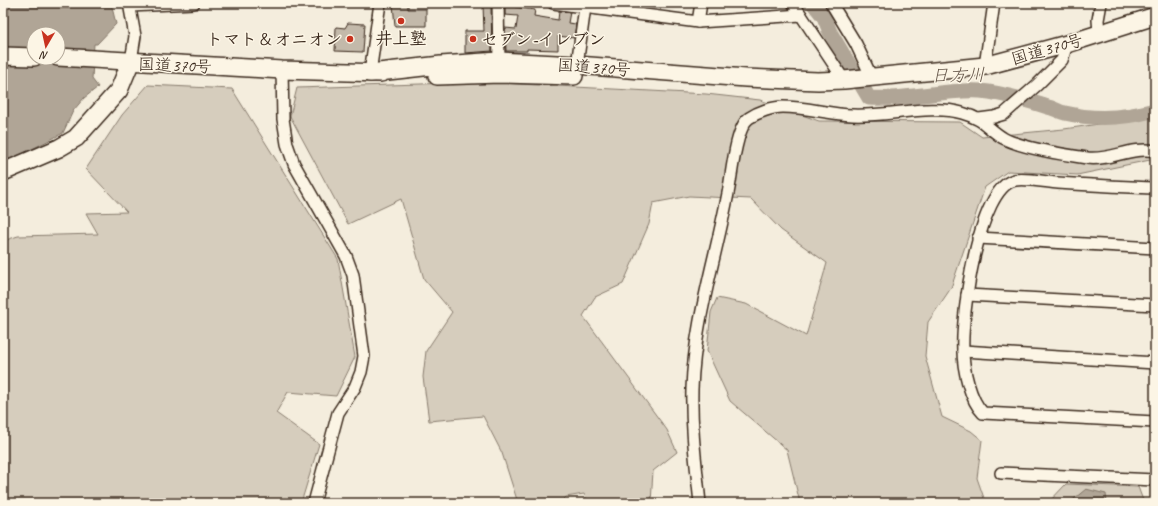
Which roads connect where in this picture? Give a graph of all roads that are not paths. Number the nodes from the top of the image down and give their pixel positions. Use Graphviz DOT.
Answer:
graph roads {
  1 [pos="192,3"];
  2 [pos="380,3"];
  3 [pos="498,3"];
  4 [pos="553,3"];
  5 [pos="701,3"];
  6 [pos="793,3"];
  7 [pos="831,3"];
  8 [pos="994,3"];
  9 [pos="1101,3"];
  10 [pos="130,4"];
  11 [pos="591,6"];
  12 [pos="801,15"];
  13 [pos="1155,16"];
  14 [pos="698,22"];
  15 [pos="1100,33"];
  16 [pos="1068,44"];
  17 [pos="3,56"];
  18 [pos="26,57"];
  19 [pos="66,57"];
  20 [pos="131,61"];
  21 [pos="499,61"];
  22 [pos="577,65"];
  23 [pos="986,66"];
  24 [pos="282,70"];
  25 [pos="370,73"];
  26 [pos="870,78"];
  27 [pos="846,80"];
  28 [pos="818,81"];
  29 [pos="980,118"];
  30 [pos="1155,151"];
  31 [pos="3,172"];
  32 [pos="1155,188"];
  33 [pos="978,238"];
  34 [pos="1155,248"];
  35 [pos="967,295"];
  36 [pos="1155,305"];
  37 [pos="963,352"];
  38 [pos="1155,364"];
  39 [pos="1155,422"];
  40 [pos="1001,473"];
  41 [pos="1155,480"];
  42 [pos="314,503"];
  43 [pos="700,503"];
  1 -- 10 [label="street"];
  2 -- 25 [label="street"];
  3 -- 21 [label="street"];
  4 -- 11 [label="street"];
  5 -- 14 [label="street"];
  6 -- 12 [label="street"];
  7 -- 26 [label="street"];
  8 -- 23 [label="street"];
  9 -- 15 [label="street"];
  10 -- 20 [label="street"];
  11 -- 14 [label="street"];
  11 -- 22 [label="street"];
  12 -- 14 [label="street"];
  12 -- 27 [label="street"];
  13 -- 15 [label="highway, 国道370号"];
  15 -- 16 [label="highway, 国道370号"];
  16 -- 23 [label="highway, 国道370号"];
  16 -- 29 [label="street"];
  17 -- 18 [label="highway"];
  19 -- 20 [label="highway"];
  20 -- 24 [label="highway, 国道370号"];
  20 -- 31 [label="highway, 国道370号"];
  21 -- 22 [label="highway, 国道370号"];
  21 -- 25 [label="highway, 国道370号"];
  22 -- 28 [label="highway, 国道370号"];
  23 -- 26 [label="highway, 国道370号"];
  24 -- 25 [label="highway, 国道370号"];
  24 -- 42 [label="street"];
  25 -- 28 [label="highway, 国道370号"];
  26 -- 27 [label="highway, 国道370号"];
  27 -- 28 [label="highway, 国道370号"];
  29 -- 30 [label="street"];
  29 -- 43 [label="street"];
  32 -- 33 [label="street"];
  33 -- 34 [label="street"];
  33 -- 35 [label="street"];
  35 -- 36 [label="street"];
  35 -- 37 [label="street"];
  37 -- 38 [label="street"];
  37 -- 39 [label="street"];
  40 -- 41 [label="street"];
}
